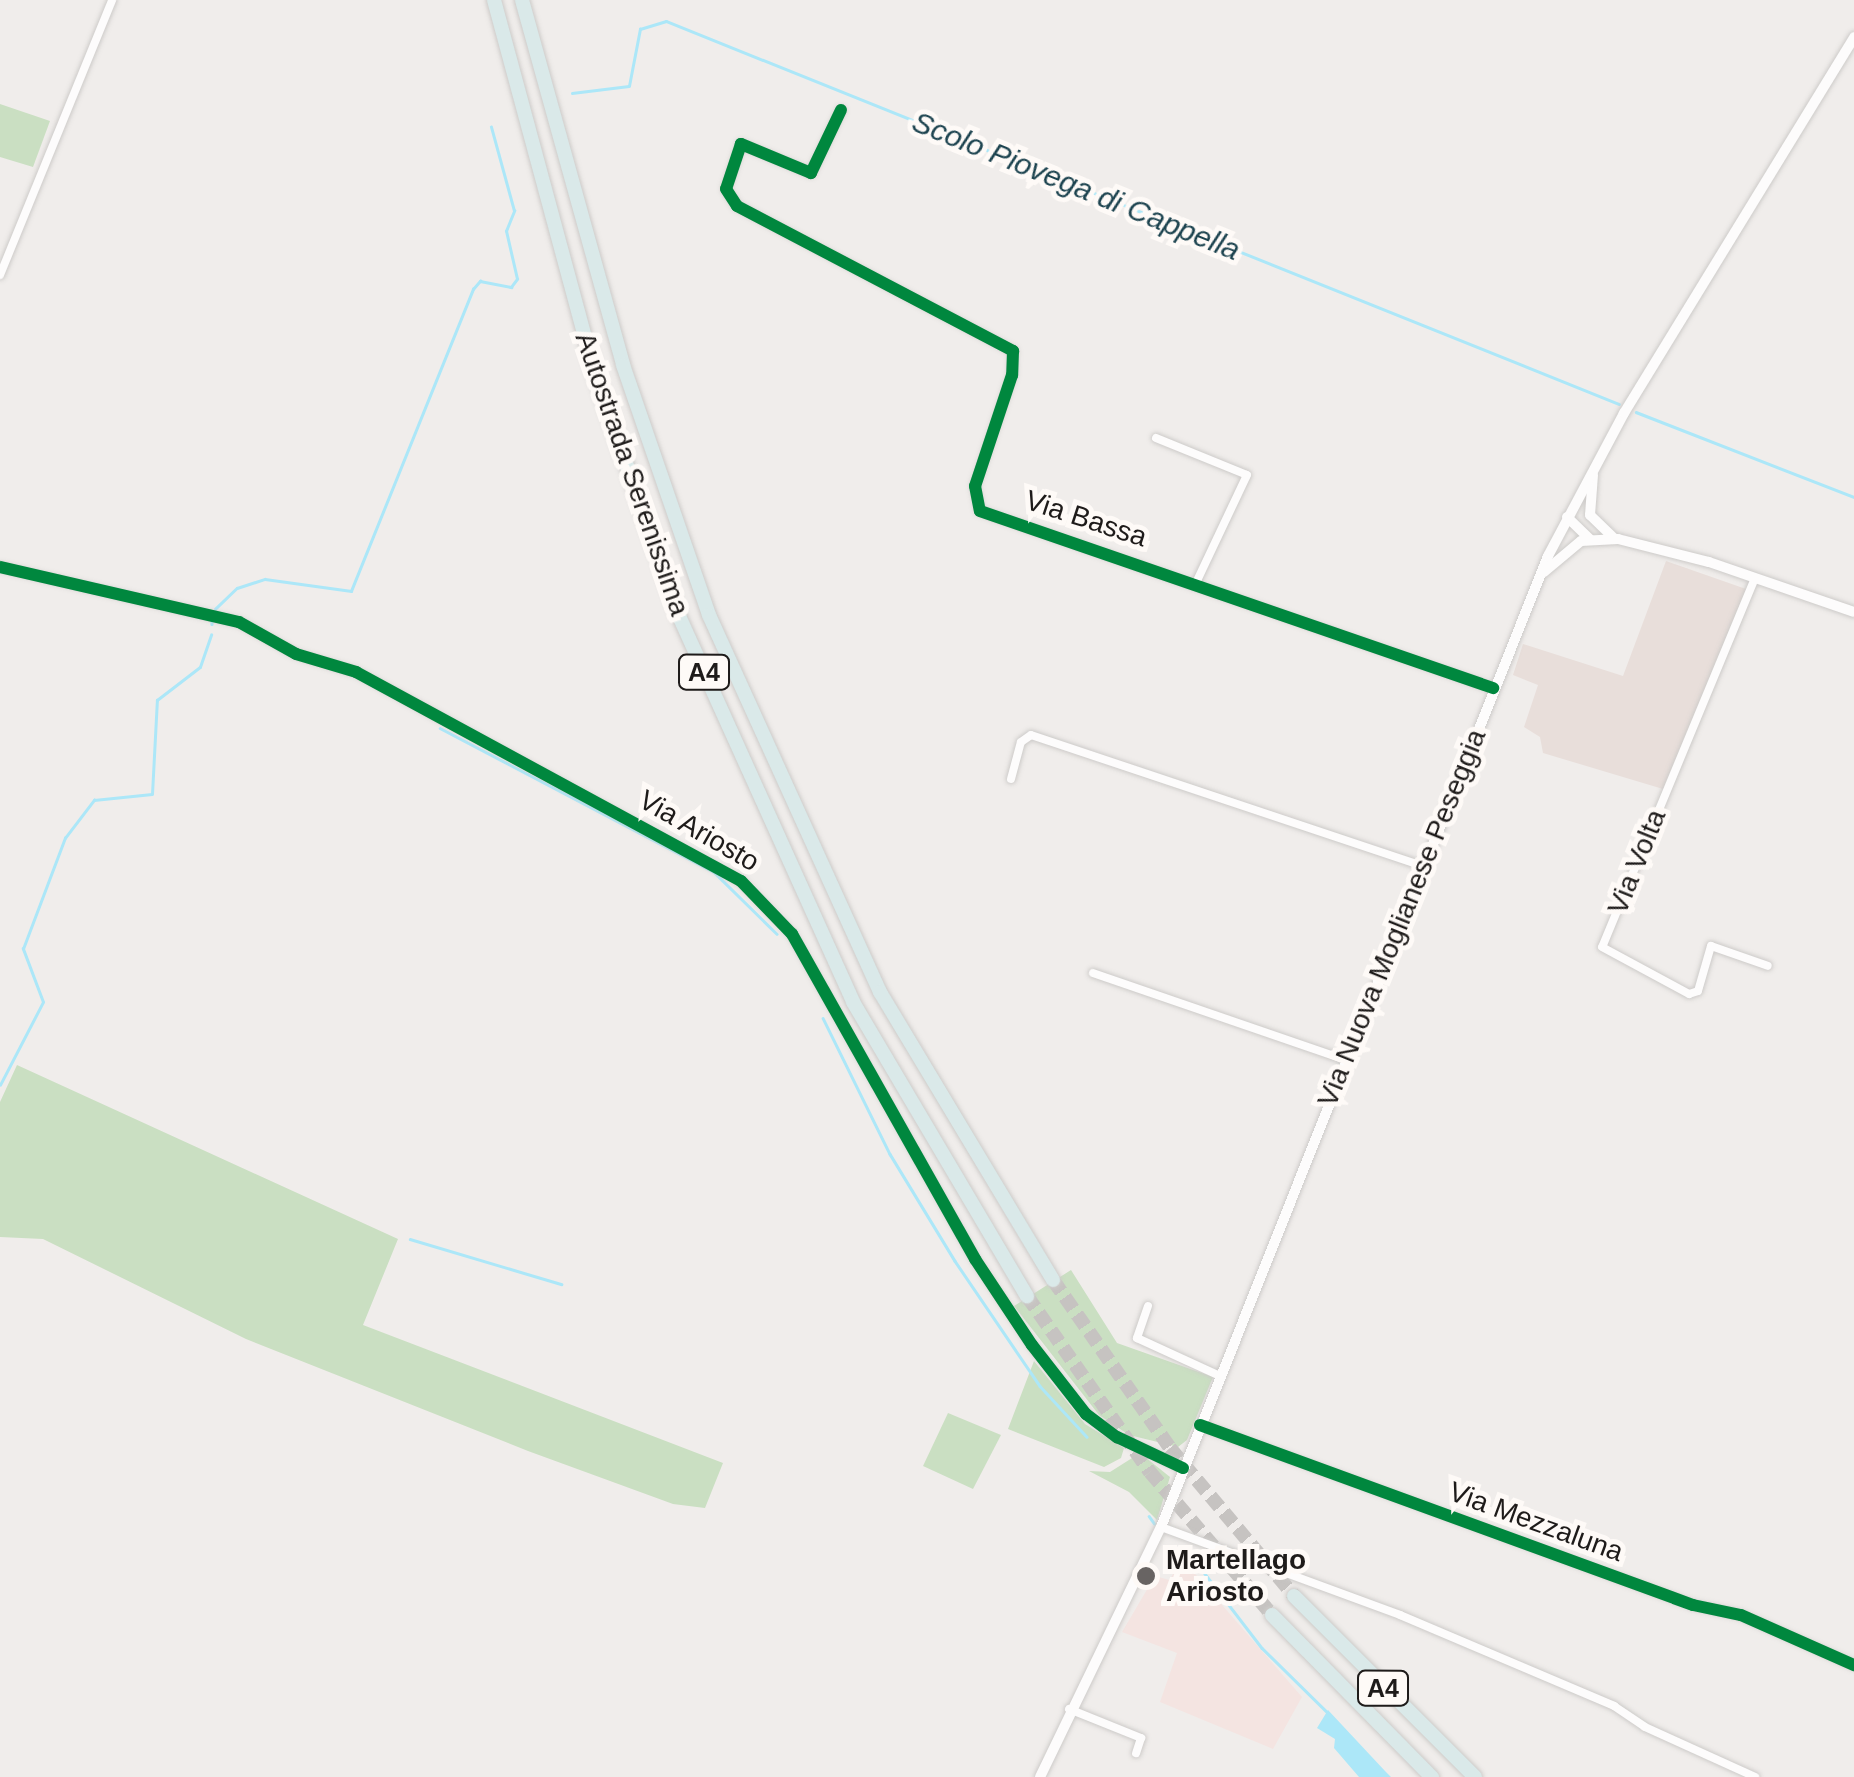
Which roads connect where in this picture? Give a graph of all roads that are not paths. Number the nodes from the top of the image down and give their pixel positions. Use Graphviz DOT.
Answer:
graph roads {
  1 [pos="112,0"];
  2 [pos="494,0"];
  3 [pos="522,0"];
  4 [pos="1854,37"];
  5 [pos="841,110"];
  6 [pos="0,276"];
  7 [pos="1156,438"];
  8 [pos="1598,459"];
  9 [pos="1566,517"];
  10 [pos="1592,520"];
  11 [pos="1590,539"];
  12 [pos="1618,539"];
  13 [pos="0,567"];
  14 [pos="1755,578"];
  15 [pos="1538,580"];
  16 [pos="1197,581"];
  17 [pos="1854,612"];
  18 [pos="1493,688"];
  19 [pos="1011,779"];
  20 [pos="1423,866"];
  21 [pos="1768,966"];
  22 [pos="1093,973"];
  23 [pos="1346,1060"];
  24 [pos="1053,1280"];
  25 [pos="1028,1296"];
  26 [pos="1148,1306"];
  27 [pos="1220,1376"];
  28 [pos="1200,1425"];
  29 [pos="1183,1468"];
  30 [pos="1160,1527"];
  31 [pos="1294,1596"];
  32 [pos="1272,1615"];
  33 [pos="1854,1665"];
  34 [pos="1068,1709"];
  35 [pos="1136,1753"];
  36 [pos="1040,1777"];
  37 [pos="1432,1777"];
  38 [pos="1475,1777"];
  39 [pos="1755,1777"];
  1 -- 6 [label="street"];
  2 -- 25 [label="highway, Autostrada Serenissima / A4"];
  3 -- 24 [label="highway, Autostrada Serenissima / A4"];
  4 -- 8 [label="main road, Via Nuova Moglianese Peseggia"];
  5 -- 16 [label="street, Via Bassa"];
  7 -- 16 [label="street"];
  8 -- 9 [label="main road, Via Nuova Moglianese Peseggia"];
  8 -- 10 [label="main road"];
  9 -- 10 [label="main road"];
  9 -- 11 [label="main road"];
  9 -- 15 [label="main road, Via Nuova Moglianese Peseggia"];
  10 -- 12 [label="main road"];
  11 -- 12 [label="main road"];
  11 -- 15 [label="main road"];
  12 -- 14 [label="main road"];
  13 -- 29 [label="street, Via Ariosto"];
  14 -- 17 [label="main road"];
  14 -- 21 [label="street, Via Volta"];
  15 -- 18 [label="main road, Via Nuova Moglianese Peseggia"];
  16 -- 18 [label="street, Via Bassa"];
  18 -- 20 [label="main road, Via Nuova Moglianese Peseggia"];
  19 -- 20 [label="street"];
  20 -- 23 [label="main road, Via Nuova Moglianese Peseggia"];
  22 -- 23 [label="street"];
  23 -- 27 [label="main road, Via Nuova Moglianese Peseggia"];
  26 -- 27 [label="street"];
  27 -- 28 [label="main road, Via Nuova Moglianese Peseggia"];
  28 -- 29 [label="main road, Via Nuova Moglianese Peseggia"];
  28 -- 33 [label="street, Via Mezzaluna"];
  29 -- 30 [label="main road, Via Nuova Moglianese Peseggia"];
  30 -- 34 [label="main road, Via Nuova Moglianese Peseggia"];
  30 -- 39 [label="street"];
  31 -- 38 [label="highway, A4"];
  32 -- 37 [label="highway, A4"];
  34 -- 35 [label="street"];
  34 -- 36 [label="main road, Via Nuova Moglianese Peseggia"];
}
